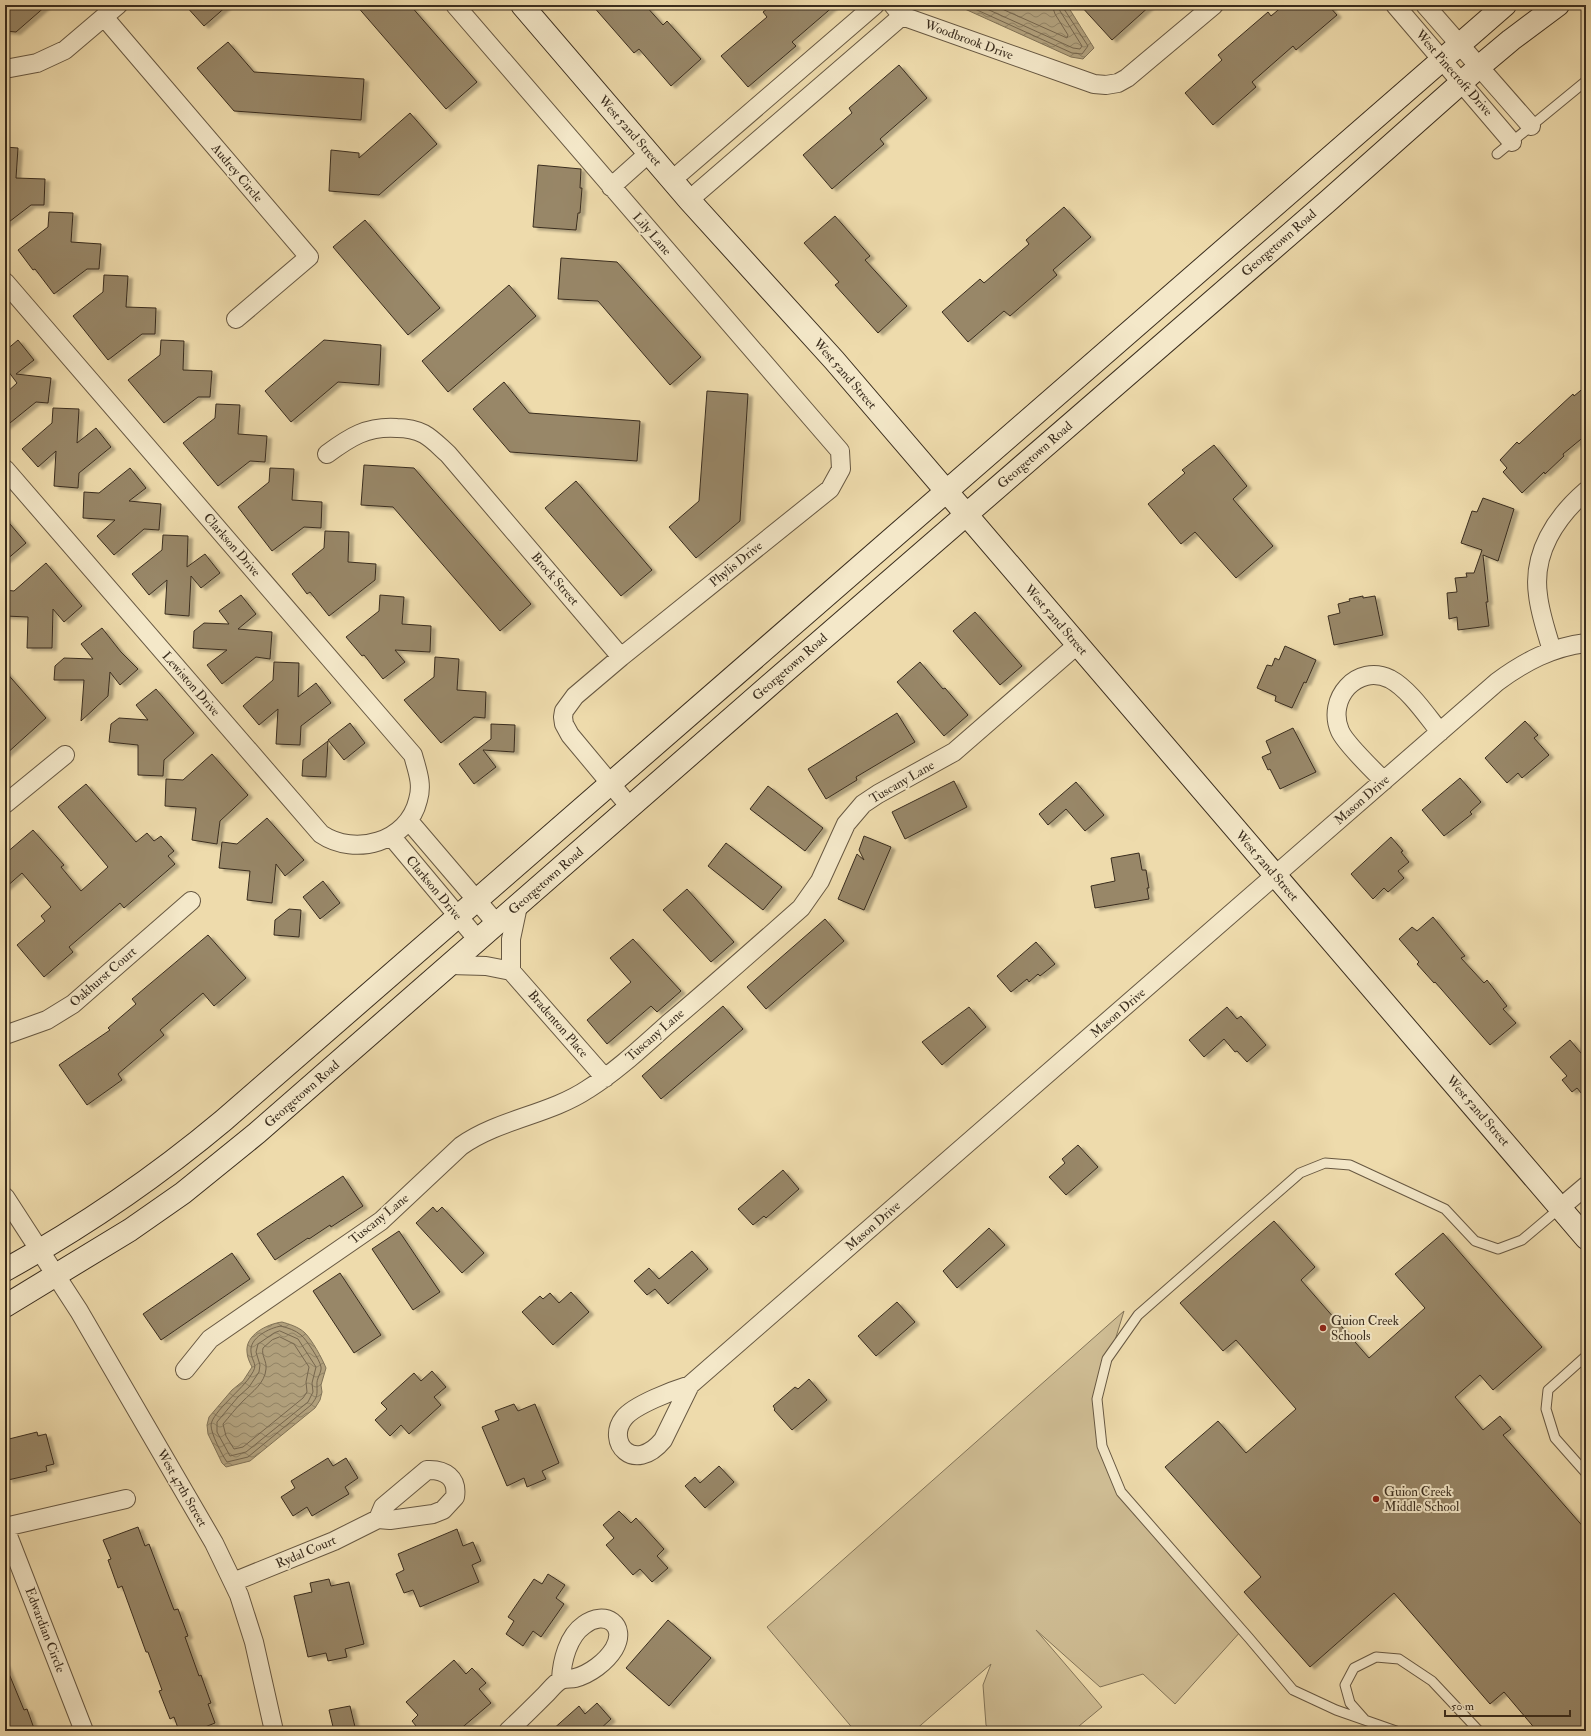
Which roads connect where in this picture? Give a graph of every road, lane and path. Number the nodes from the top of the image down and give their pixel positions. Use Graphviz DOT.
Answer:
graph roads {
  1 [pos="118,5"];
  2 [pos="455,5"];
  3 [pos="522,5"];
  4 [pos="875,5"];
  5 [pos="1214,5"];
  6 [pos="1395,5"];
  7 [pos="1425,5"];
  8 [pos="1505,5"];
  9 [pos="1558,5"];
  10 [pos="898,10"];
  11 [pos="104,17"];
  12 [pos="1459,44"];
  13 [pos="1443,59"];
  14 [pos="1480,66"];
  15 [pos="5,69"];
  16 [pos="1586,81"];
  17 [pos="1462,82"];
  18 [pos="1530,126"];
  19 [pos="1512,142"];
  20 [pos="649,153"];
  21 [pos="1497,154"];
  22 [pos="672,180"];
  23 [pos="611,187"];
  24 [pos="689,200"];
  25 [pos="5,282"];
  26 [pos="236,319"];
  27 [pos="327,454"];
  28 [pos="842,464"];
  29 [pos="5,469"];
  30 [pos="946,491"];
  31 [pos="1586,491"];
  32 [pos="966,515"];
  33 [pos="1586,643"];
  34 [pos="1077,645"];
  35 [pos="1552,651"];
  36 [pos="621,657"];
  37 [pos="1440,732"];
  38 [pos="65,754"];
  39 [pos="1384,781"];
  40 [pos="610,784"];
  41 [pos="5,804"];
  42 [pos="630,807"];
  43 [pos="400,828"];
  44 [pos="1275,876"];
  45 [pos="477,900"];
  46 [pos="191,901"];
  47 [pos="518,906"];
  48 [pos="458,916"];
  49 [pos="497,924"];
  50 [pos="478,940"];
  51 [pos="450,965"];
  52 [pos="511,971"];
  53 [pos="5,1035"];
  54 [pos="605,1078"];
  55 [pos="1586,1186"];
  56 [pos="5,1197"];
  57 [pos="1560,1208"];
  58 [pos="1586,1238"];
  59 [pos="49,1263"];
  60 [pos="5,1270"];
  61 [pos="5,1306"];
  62 [pos="1586,1356"];
  63 [pos="185,1370"];
  64 [pos="690,1385"];
  65 [pos="1586,1473"];
  66 [pos="126,1499"];
  67 [pos="378,1519"];
  68 [pos="5,1528"];
  69 [pos="233,1582"];
  70 [pos="561,1680"];
  71 [pos="1365,1720"];
  72 [pos="84,1731"];
  73 [pos="274,1731"];
  74 [pos="508,1731"];
  75 [pos="1396,1731"];
  76 [pos="1479,1731"];
  1 -- 11 [label="street"];
  2 -- 23 [label="street, Lily Lane"];
  3 -- 20 [label="main road, West 52nd Street"];
  4 -- 22 [label="street"];
  5 -- 10 [label="street, Woodbrook Drive"];
  6 -- 13 [label="street, West Pinecroft Drive"];
  7 -- 12 [label="street, West Pinecroft Drive"];
  8 -- 12 [label="main road, Georgetown Road"];
  9 -- 14 [label="main road, Georgetown Road"];
  10 -- 24 [label="street, Woodbrook Drive"];
  11 -- 15 [label="street"];
  11 -- 26 [label="street, Audrey Circle"];
  12 -- 13 [label="main road, Georgetown Road"];
  12 -- 14 [label="street, West Pinecroft Drive"];
  13 -- 17 [label="street, West Pinecroft Drive"];
  13 -- 30 [label="main road, Georgetown Road"];
  14 -- 17 [label="main road, Georgetown Road"];
  14 -- 18 [label="street, West Pinecroft Drive"];
  16 -- 18 [label="lane"];
  17 -- 19 [label="street, West Pinecroft Drive"];
  17 -- 32 [label="main road, Georgetown Road"];
  18 -- 19 [label="lane"];
  19 -- 21 [label="lane"];
  20 -- 22 [label="main road, West 52nd Street"];
  20 -- 23 [label="street"];
  22 -- 24 [label="main road, West 52nd Street"];
  23 -- 28 [label="street, Lily Lane"];
  24 -- 30 [label="main road, West 52nd Street"];
  25 -- 43 [label="street, Clarkson Drive"];
  27 -- 36 [label="street, Brock Street"];
  28 -- 36 [label="street, Phylis Drive"];
  29 -- 43 [label="street, Lewiston Drive"];
  30 -- 32 [label="main road, West 52nd Street"];
  30 -- 40 [label="main road, Georgetown Road"];
  31 -- 35 [label="street"];
  32 -- 34 [label="main road, West 52nd Street"];
  32 -- 42 [label="main road, Georgetown Road"];
  33 -- 35 [label="street, Mason Drive"];
  34 -- 44 [label="main road, West 52nd Street"];
  34 -- 54 [label="street, Tuscany Lane"];
  35 -- 37 [label="street, Mason Drive"];
  36 -- 40 [label="street"];
  37 -- 39 [label="street, Mason Drive"];
  37 -- 39 [label="street"];
  38 -- 41 [label="street"];
  39 -- 44 [label="street, Mason Drive"];
  40 -- 42 [label="street"];
  40 -- 45 [label="main road, Georgetown Road"];
  42 -- 47 [label="main road, Georgetown Road"];
  43 -- 45 [label="street, Clarkson Drive"];
  43 -- 48 [label="street, Clarkson Drive"];
  44 -- 57 [label="main road, West 52nd Street"];
  44 -- 64 [label="street, Mason Drive"];
  45 -- 48 [label="main road, Georgetown Road"];
  45 -- 49 [label="street, Clarkson Drive"];
  46 -- 53 [label="street, Oakhurst Court"];
  47 -- 49 [label="main road, Georgetown Road"];
  47 -- 52 [label="street"];
  48 -- 50 [label="street, Clarkson Drive"];
  48 -- 59 [label="main road, Georgetown Road"];
  49 -- 50 [label="main road, Georgetown Road"];
  50 -- 51 [label="main road, Georgetown Road"];
  51 -- 52 [label="street"];
  51 -- 59 [label="main road, Georgetown Road"];
  52 -- 54 [label="street, Bradenton Place"];
  54 -- 63 [label="street, Tuscany Lane"];
  55 -- 57 [label="street"];
  56 -- 59 [label="street, West 47th Street"];
  57 -- 58 [label="main road, West 52nd Street"];
  57 -- 71 [label="lane"];
  59 -- 60 [label="main road, Georgetown Road"];
  59 -- 61 [label="main road, Georgetown Road"];
  59 -- 69 [label="street, West 47th Street"];
  62 -- 65 [label="lane"];
  66 -- 68 [label="street, Edwardian Circle"];
  67 -- 69 [label="street, Rydal Court"];
  68 -- 72 [label="street, Edwardian Circle"];
  69 -- 73 [label="street, West 47th Street"];
  70 -- 74 [label="street"];
  71 -- 75 [label="lane"];
  71 -- 76 [label="lane"];
}
